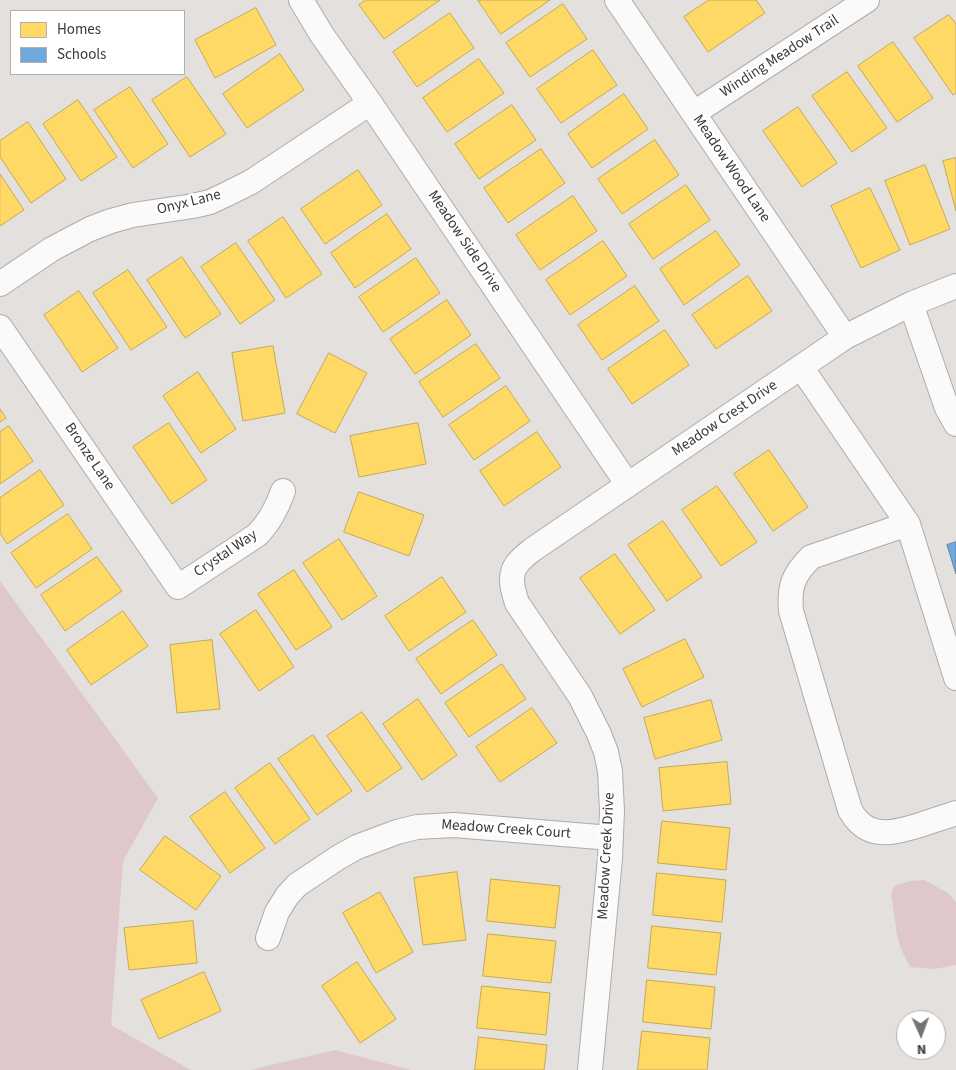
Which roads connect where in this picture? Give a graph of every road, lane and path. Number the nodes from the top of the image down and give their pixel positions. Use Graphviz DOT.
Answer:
graph roads {
  1 [pos="301,0"];
  2 [pos="617,0"];
  3 [pos="867,0"];
  4 [pos="370,103"];
  5 [pos="694,113"];
  6 [pos="0,284"];
  7 [pos="956,286"];
  8 [pos="911,304"];
  9 [pos="0,327"];
  10 [pos="845,337"];
  11 [pos="801,367"];
  12 [pos="956,424"];
  13 [pos="628,484"];
  14 [pos="283,491"];
  15 [pos="908,524"];
  16 [pos="512,577"];
  17 [pos="178,587"];
  18 [pos="956,678"];
  19 [pos="956,813"];
  20 [pos="611,838"];
  21 [pos="268,938"];
  22 [pos="590,1070"];
  1 -- 4 [label="street, Meadow Side Drive"];
  2 -- 5 [label="street, Meadow Wood Lane"];
  3 -- 5 [label="street, Winding Meadow Trail"];
  4 -- 6 [label="street, Onyx Lane"];
  4 -- 13 [label="street, Meadow Side Drive"];
  5 -- 10 [label="street, Meadow Wood Lane"];
  7 -- 8 [label="street, Meadow Crest Drive"];
  8 -- 10 [label="street, Meadow Crest Drive"];
  8 -- 12 [label="street"];
  9 -- 17 [label="street, Bronze Lane"];
  10 -- 11 [label="street, Meadow Crest Drive"];
  11 -- 13 [label="street, Meadow Crest Drive"];
  11 -- 15 [label="street"];
  13 -- 16 [label="street, Meadow Crest Drive"];
  14 -- 17 [label="street, Crystal Way"];
  15 -- 18 [label="street"];
  15 -- 19 [label="street"];
  16 -- 20 [label="street, Meadow Creek Drive"];
  20 -- 21 [label="street, Meadow Creek Court"];
  20 -- 22 [label="street, Meadow Creek Drive"];
}
